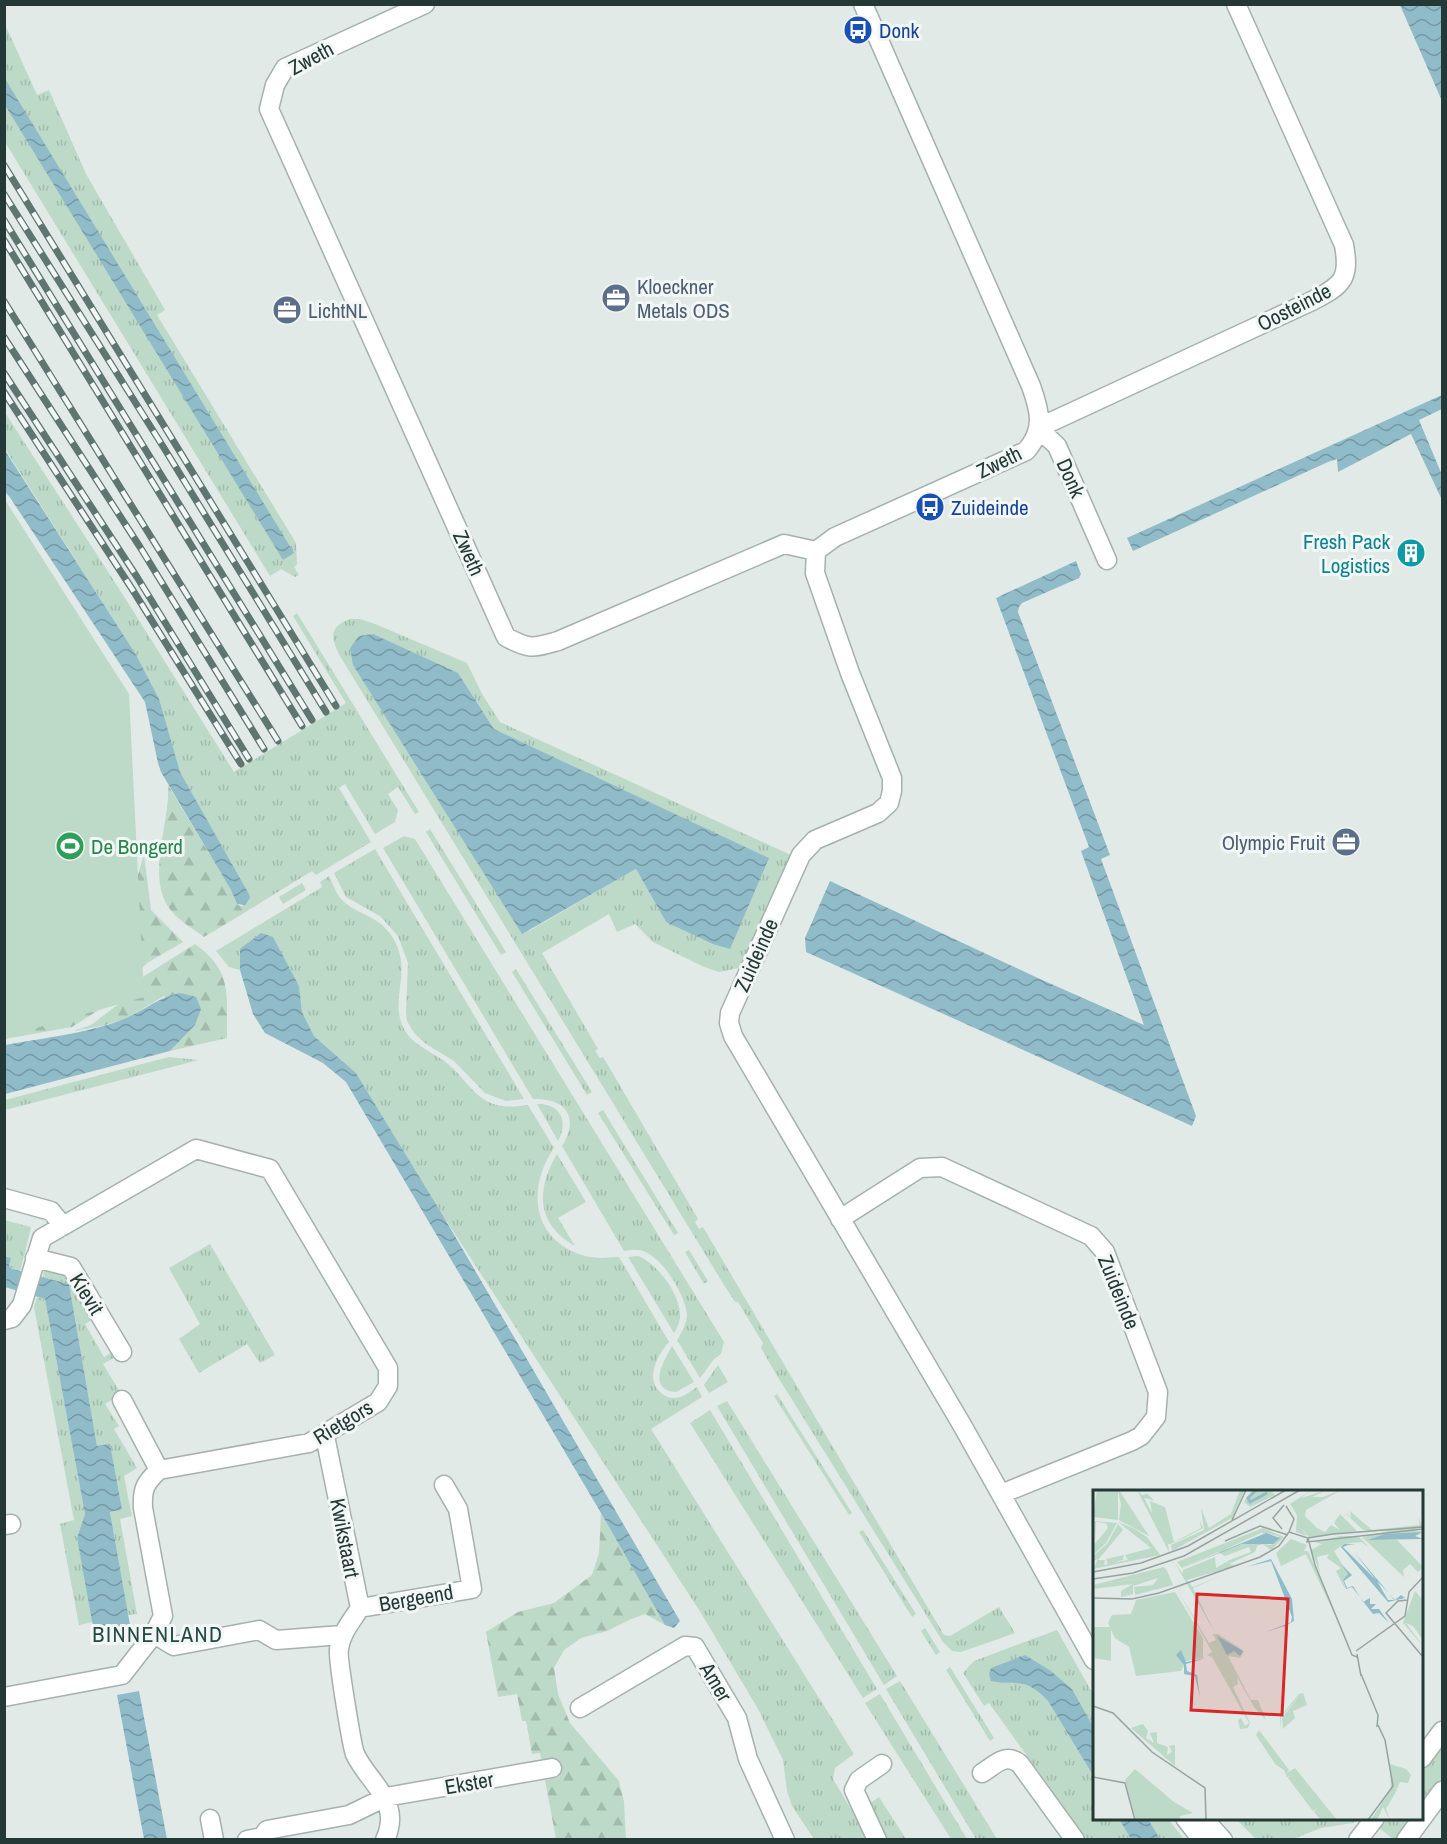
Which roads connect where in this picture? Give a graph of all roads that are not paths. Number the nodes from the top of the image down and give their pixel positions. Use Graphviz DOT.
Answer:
graph roads {
  1 [pos="425,4"];
  2 [pos="863,4"];
  3 [pos="1236,4"];
  4 [pos="1038,428"];
  5 [pos="816,551"];
  6 [pos="1107,560"];
  7 [pos="4,1198"];
  8 [pos="840,1219"];
  9 [pos="63,1226"];
  10 [pos="34,1263"];
  11 [pos="4,1320"];
  12 [pos="122,1352"];
  13 [pos="122,1400"];
  14 [pos="325,1436"];
  15 [pos="159,1470"];
  16 [pos="444,1485"];
  17 [pos="1001,1494"];
  18 [pos="360,1608"];
  19 [pos="154,1634"];
  20 [pos="342,1635"];
  21 [pos="1093,1657"];
  22 [pos="4,1697"];
  23 [pos="580,1708"];
  24 [pos="1443,1731"];
  25 [pos="1423,1757"];
  26 [pos="882,1764"];
  27 [pos="552,1768"];
  28 [pos="982,1773"];
  29 [pos="1443,1791"];
  30 [pos="386,1797"];
  31 [pos="1423,1817"];
  32 [pos="210,1819"];
  33 [pos="1187,1820"];
  34 [pos="1205,1820"];
  35 [pos="1373,1820"];
  36 [pos="1421,1820"];
  37 [pos="214,1839"];
  38 [pos="247,1839"];
  39 [pos="385,1839"];
  40 [pos="785,1839"];
  41 [pos="878,1839"];
  42 [pos="1075,1839"];
  43 [pos="1202,1839"];
  44 [pos="1222,1839"];
  45 [pos="1358,1839"];
  46 [pos="1406,1839"];
  1 -- 5 [label="street, Zweth"];
  2 -- 4 [label="street"];
  3 -- 4 [label="street, Oosteinde"];
  4 -- 5 [label="street, Zweth"];
  4 -- 6 [label="street, Donk"];
  5 -- 8 [label="street, Zuideinde"];
  7 -- 9 [label="street"];
  8 -- 17 [label="street, Zuideinde"];
  8 -- 17 [label="street, Zuideinde"];
  9 -- 10 [label="street, Rietgors"];
  9 -- 14 [label="street, Rietgors"];
  10 -- 11 [label="street, Rietgors"];
  10 -- 12 [label="street, Kievit"];
  13 -- 15 [label="street"];
  14 -- 15 [label="street, Rietgors"];
  14 -- 18 [label="street, Kwikstaart"];
  15 -- 19 [label="street"];
  16 -- 18 [label="street, Bergeend"];
  17 -- 21 [label="street, Zuideinde"];
  18 -- 20 [label="street"];
  19 -- 20 [label="street"];
  19 -- 22 [label="street"];
  20 -- 30 [label="street"];
  23 -- 40 [label="street, Amer"];
  24 -- 25 [label="street"];
  26 -- 41 [label="street"];
  27 -- 30 [label="street, Ekster"];
  28 -- 42 [label="street"];
  29 -- 31 [label="street"];
  30 -- 38 [label="street"];
  30 -- 39 [label="street"];
  32 -- 37 [label="street"];
  33 -- 43 [label="street"];
  34 -- 44 [label="street"];
  35 -- 45 [label="street"];
  36 -- 46 [label="street"];
}
